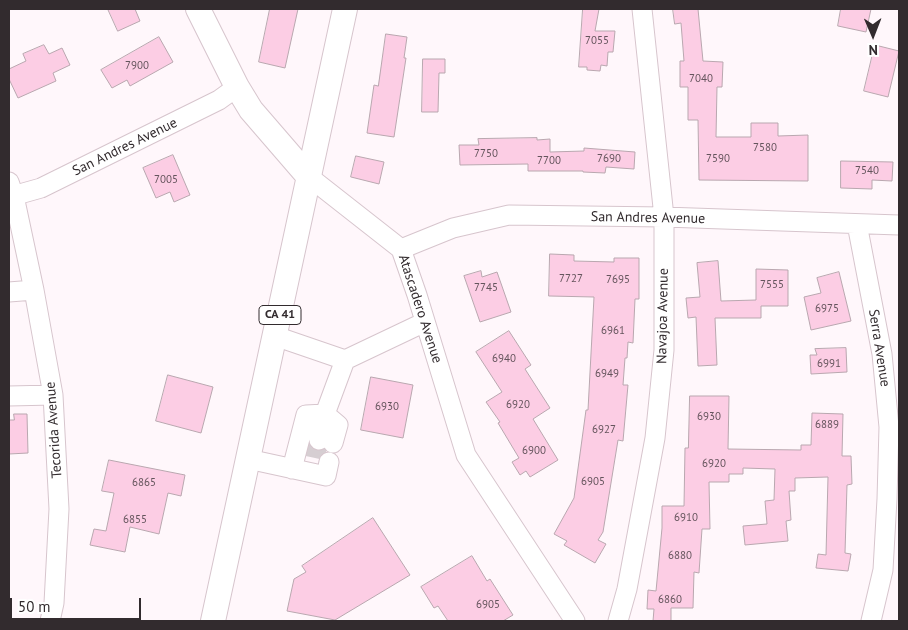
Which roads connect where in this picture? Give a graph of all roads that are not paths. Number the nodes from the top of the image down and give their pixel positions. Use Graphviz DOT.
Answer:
graph roads {
  1 [pos="198,9"];
  2 [pos="344,9"];
  3 [pos="642,9"];
  4 [pos="237,87"];
  5 [pos="308,176"];
  6 [pos="10,192"];
  7 [pos="664,217"];
  8 [pos="857,224"];
  9 [pos="899,225"];
  10 [pos="401,249"];
  11 [pos="34,290"];
  12 [pos="9,292"];
  13 [pos="425,322"];
  14 [pos="276,336"];
  15 [pos="345,360"];
  16 [pos="53,395"];
  17 [pos="9,396"];
  18 [pos="325,414"];
  19 [pos="248,459"];
  20 [pos="292,469"];
  21 [pos="50,621"];
  22 [pos="213,621"];
  23 [pos="575,621"];
  24 [pos="618,621"];
  25 [pos="871,621"];
  1 -- 4 [label="main road, Atascadero Avenue"];
  2 -- 5 [label="main road, CA 41 / CA 41"];
  3 -- 7 [label="street, Navajoa Avenue"];
  4 -- 5 [label="main road, Atascadero Avenue"];
  4 -- 6 [label="street, San Andres Avenue"];
  5 -- 10 [label="street, Atascadero Avenue"];
  5 -- 14 [label="main road, CA 41 / CA 41"];
  6 -- 11 [label="street, Tecorida Avenue"];
  7 -- 8 [label="street, San Andres Avenue"];
  7 -- 10 [label="street, San Andres Avenue"];
  7 -- 24 [label="street, Navajoa Avenue"];
  8 -- 9 [label="street, San Andres Avenue"];
  8 -- 25 [label="street, Serra Avenue"];
  10 -- 13 [label="street, Atascadero Avenue"];
  11 -- 12 [label="street"];
  11 -- 16 [label="street, Tecorida Avenue"];
  13 -- 15 [label="street"];
  13 -- 23 [label="street, Atascadero Avenue"];
  14 -- 15 [label="street"];
  14 -- 19 [label="main road, CA 41 / CA 41"];
  15 -- 18 [label="street"];
  16 -- 17 [label="street"];
  16 -- 21 [label="street, Tecorida Avenue"];
  18 -- 20 [label="street"];
  18 -- 20 [label="street"];
  19 -- 20 [label="street"];
  19 -- 22 [label="main road, CA 41 / CA 41"];
}
